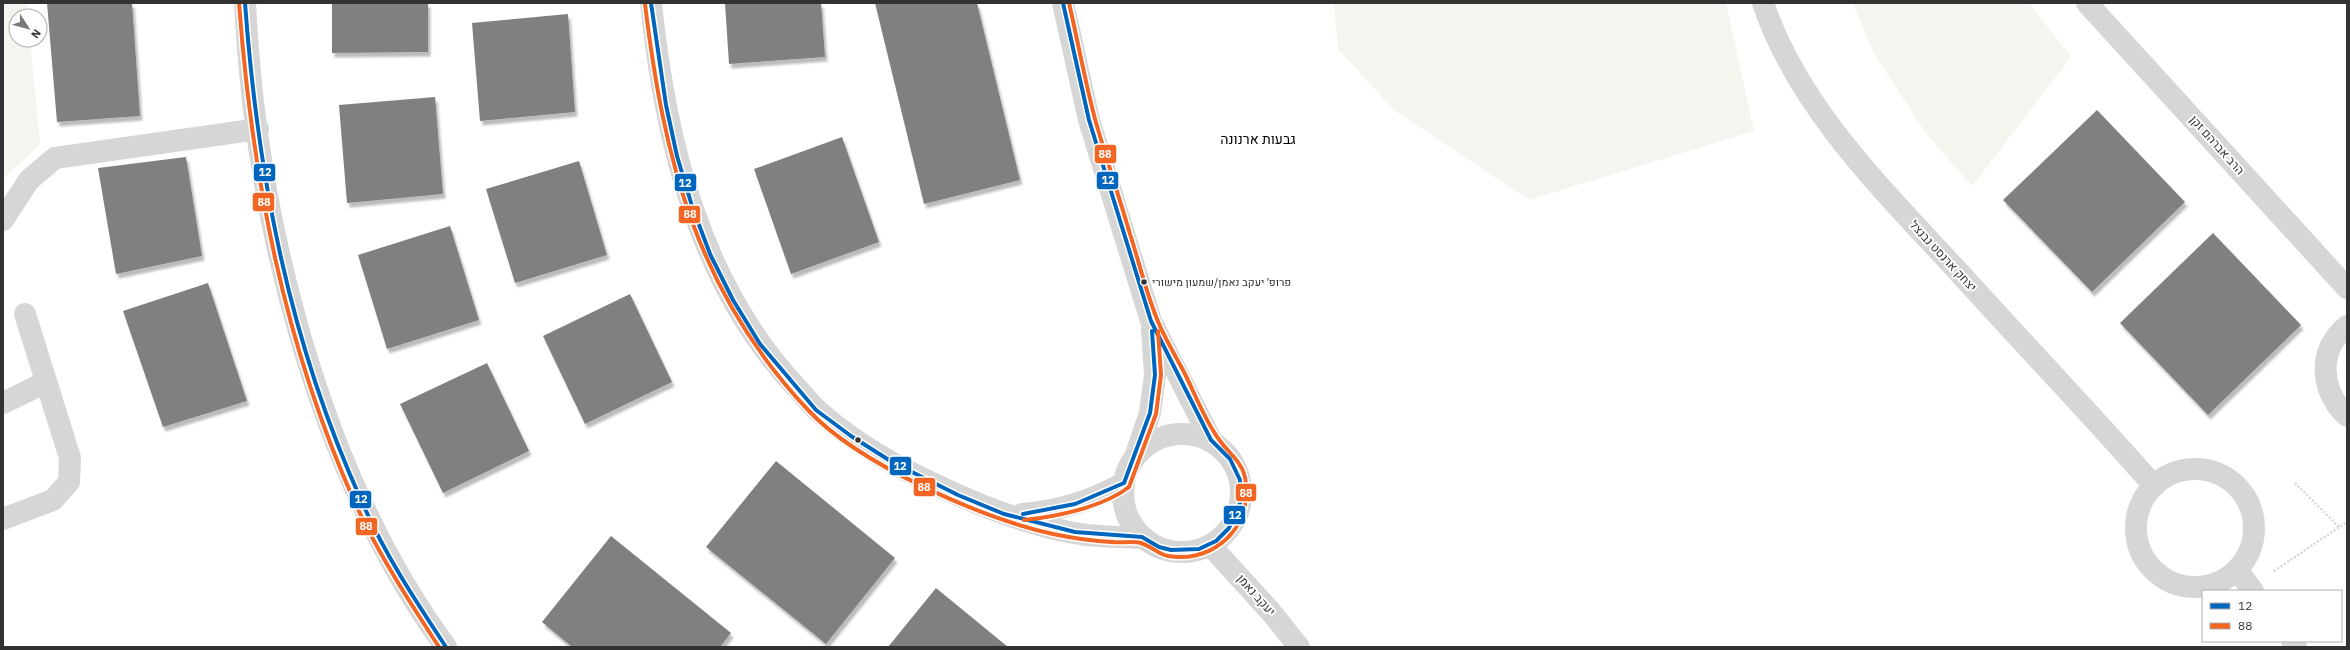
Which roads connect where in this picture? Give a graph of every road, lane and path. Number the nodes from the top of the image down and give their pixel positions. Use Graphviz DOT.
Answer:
graph roads {
  1 [pos="245,3"];
  2 [pos="651,3"];
  3 [pos="1063,3"];
  4 [pos="1763,3"];
  5 [pos="2087,3"];
  6 [pos="258,129"];
  7 [pos="3,220"];
  8 [pos="2347,288"];
  9 [pos="25,314"];
  10 [pos="1151,321"];
  11 [pos="2347,326"];
  12 [pos="46,382"];
  13 [pos="3,403"];
  14 [pos="2347,416"];
  15 [pos="1211,440"];
  16 [pos="1134,458"];
  17 [pos="1124,483"];
  18 [pos="2295,483"];
  19 [pos="2154,486"];
  20 [pos="1011,515"];
  21 [pos="3,519"];
  22 [pos="2347,522"];
  23 [pos="2340,526"];
  24 [pos="1144,538"];
  25 [pos="1210,545"];
  26 [pos="2237,570"];
  27 [pos="2252,589"];
  28 [pos="446,647"];
  29 [pos="1299,647"];
  1 -- 6 [label="street"];
  2 -- 20 [label="street"];
  3 -- 10 [label="street"];
  4 -- 19 [label="street, יצחק ארנסט נבנצל"];
  5 -- 8 [label="street, הרב אברהם זקן"];
  6 -- 7 [label="street"];
  6 -- 28 [label="street"];
  9 -- 12 [label="street"];
  10 -- 15 [label="street"];
  10 -- 16 [label="street"];
  11 -- 14 [label="street"];
  12 -- 13 [label="street"];
  12 -- 21 [label="street"];
  15 -- 16 [label="street"];
  15 -- 25 [label="street"];
  16 -- 17 [label="street"];
  17 -- 20 [label="street"];
  17 -- 24 [label="street"];
  18 -- 23 [label="path"];
  19 -- 26 [label="street"];
  19 -- 26 [label="street"];
  20 -- 24 [label="street"];
  22 -- 23 [label="path"];
  23 -- 27 [label="path"];
  24 -- 25 [label="street"];
  25 -- 29 [label="street, יעקב נאמן"];
  26 -- 27 [label="street"];
}
